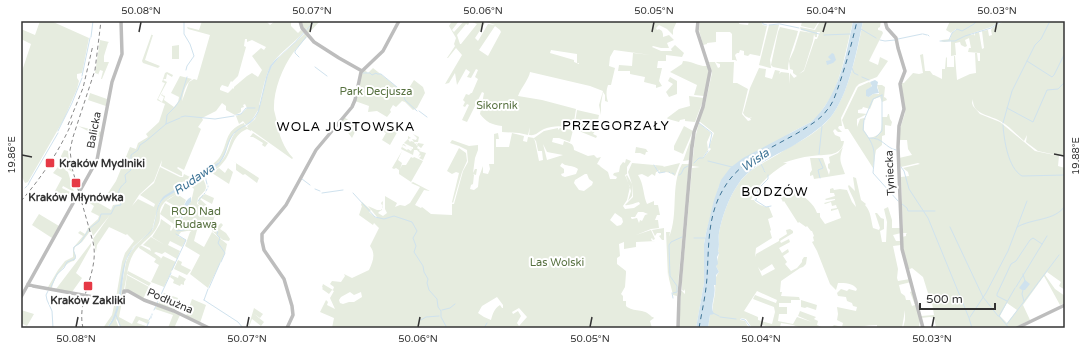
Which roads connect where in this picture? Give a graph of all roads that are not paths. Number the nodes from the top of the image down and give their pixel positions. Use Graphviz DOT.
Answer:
graph roads {
  1 [pos="121,21"];
  2 [pos="300,21"];
  3 [pos="399,21"];
  4 [pos="698,21"];
  5 [pos="885,21"];
  6 [pos="362,71"];
  7 [pos="28,284"];
  8 [pos="21,297"];
  9 [pos="1065,305"];
  10 [pos="209,328"];
  11 [pos="287,328"];
  12 [pos="678,328"];
  13 [pos="923,328"];
  14 [pos="1017,328"];
  1 -- 7 [label="street, Balicka"];
  2 -- 6 [label="street"];
  3 -- 6 [label="street"];
  4 -- 12 [label="street"];
  5 -- 13 [label="street, Tyniecka"];
  6 -- 11 [label="street"];
  7 -- 8 [label="street, Balicka"];
  7 -- 10 [label="street, Podłużna"];
  9 -- 14 [label="street"];
}
